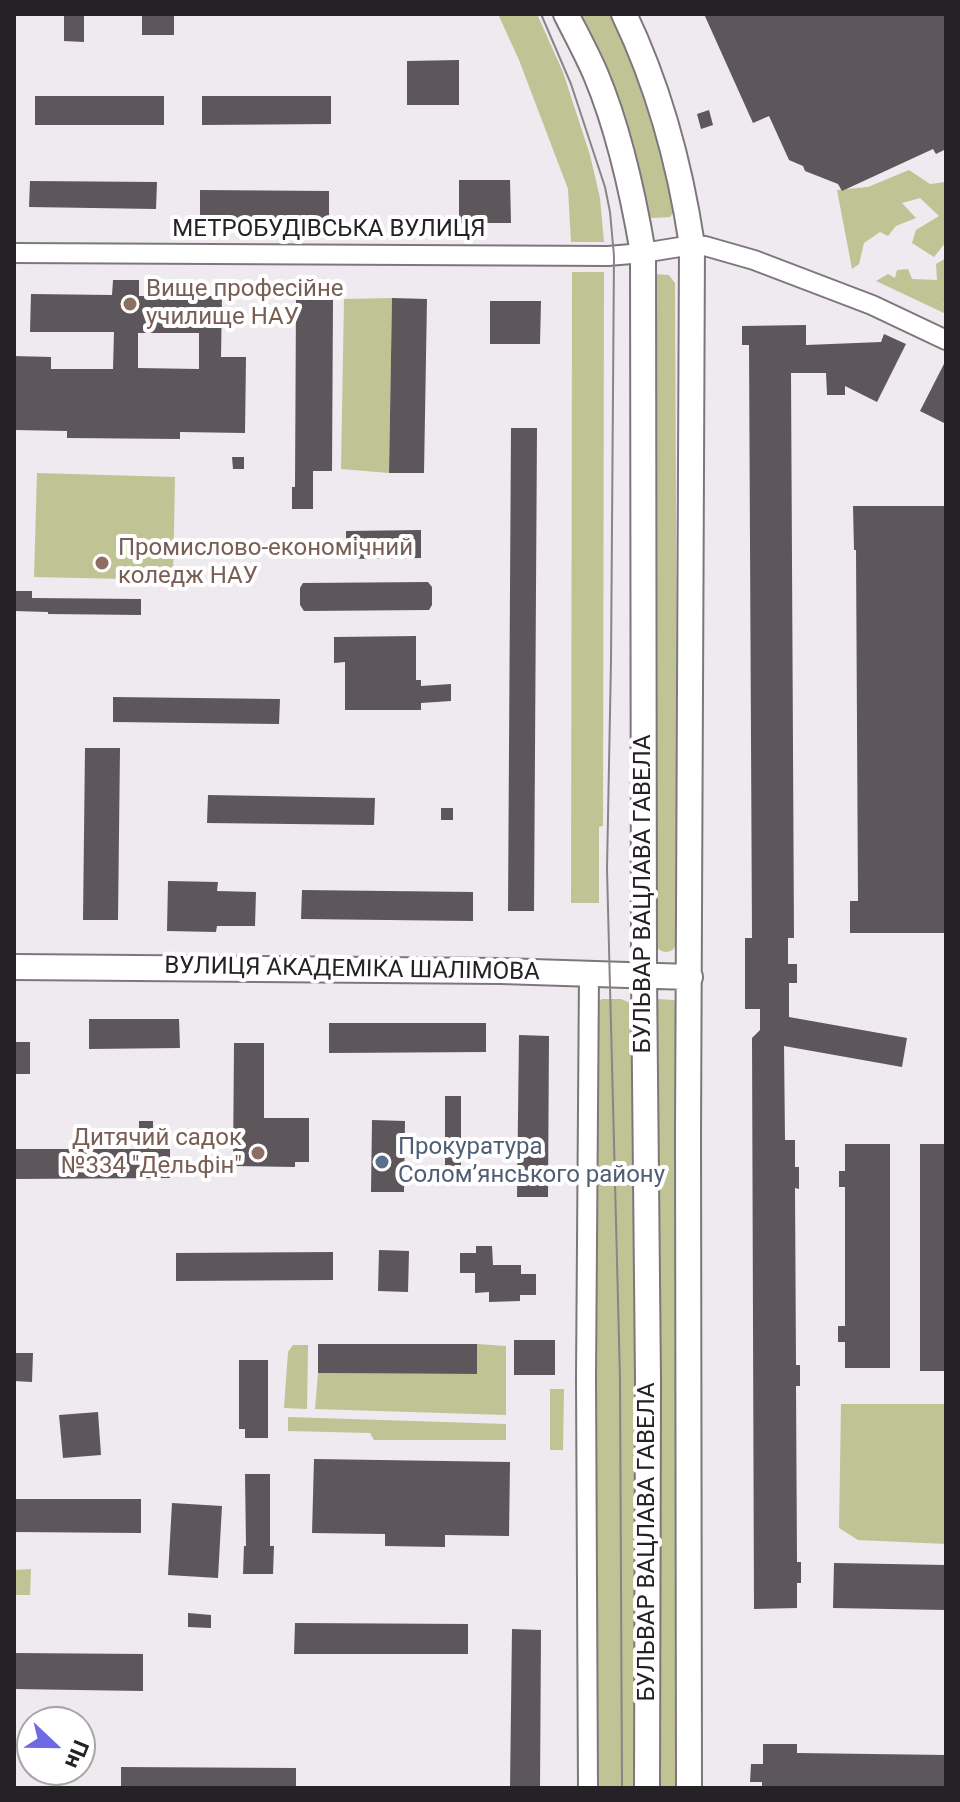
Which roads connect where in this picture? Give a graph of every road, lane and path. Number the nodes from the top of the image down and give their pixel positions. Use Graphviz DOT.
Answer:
graph roads {
  1 [pos="566,14"];
  2 [pos="624,14"];
  3 [pos="692,245"];
  4 [pos="14,253"];
  5 [pos="643,253"];
  6 [pos="946,340"];
  7 [pos="14,967"];
  8 [pos="589,973"];
  9 [pos="644,975"];
  10 [pos="690,977"];
  11 [pos="588,1788"];
  12 [pos="647,1788"];
  13 [pos="689,1788"];
  1 -- 5 [label="main road, БУЛЬВАР ВАЦЛАВА ГАВЕЛА"];
  2 -- 3 [label="main road, БУЛЬВАР ВАЦЛАВА ГАВЕЛА"];
  3 -- 5 [label="street, МЕТРОБУДІВСЬКА ВУЛИЦЯ"];
  3 -- 6 [label="street"];
  3 -- 10 [label="main road, БУЛЬВАР ВАЦЛАВА ГАВЕЛА"];
  4 -- 5 [label="street, МЕТРОБУДІВСЬКА ВУЛИЦЯ"];
  5 -- 9 [label="main road, БУЛЬВАР ВАЦЛАВА ГАВЕЛА"];
  7 -- 8 [label="main road, ВУЛИЦЯ АКАДЕМІКА ШАЛІМОВА"];
  8 -- 9 [label="main road, ВУЛИЦЯ АКАДЕМІКА ШАЛІМОВА"];
  8 -- 11 [label="street"];
  9 -- 10 [label="main road, ВУЛИЦЯ АКАДЕМІКА ШАЛІМОВА"];
  9 -- 12 [label="main road, БУЛЬВАР ВАЦЛАВА ГАВЕЛА"];
  10 -- 13 [label="main road, БУЛЬВАР ВАЦЛАВА ГАВЕЛА"];
}
